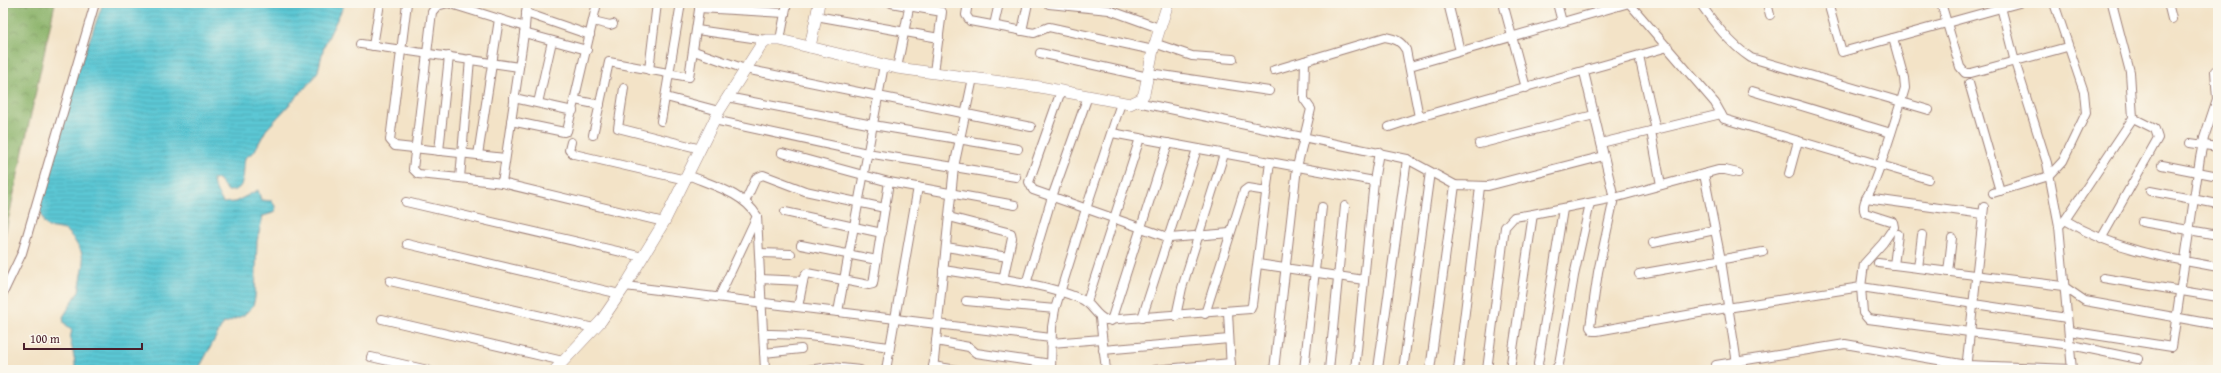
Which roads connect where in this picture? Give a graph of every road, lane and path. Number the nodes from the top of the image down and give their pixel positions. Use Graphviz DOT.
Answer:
graph roads {
  1 [pos="95,3"];
  2 [pos="380,3"];
  3 [pos="407,3"];
  4 [pos="527,3"];
  5 [pos="597,3"];
  6 [pos="657,3"];
  7 [pos="681,3"];
  8 [pos="787,3"];
  9 [pos="819,3"];
  10 [pos="891,3"];
  11 [pos="968,3"];
  12 [pos="999,3"];
  13 [pos="1028,3"];
  14 [pos="1168,3"];
  15 [pos="1448,3"];
  16 [pos="1503,3"];
  17 [pos="1557,3"];
  18 [pos="1629,3"];
  19 [pos="1700,3"];
  20 [pos="1767,3"];
  21 [pos="1828,3"];
  22 [pos="1941,3"];
  23 [pos="2019,3"];
  24 [pos="2054,3"];
  25 [pos="2112,3"];
  26 [pos="2168,3"];
  27 [pos="452,4"];
  28 [pos="910,4"];
  29 [pos="1049,4"];
  30 [pos="700,6"];
  31 [pos="2001,6"];
  32 [pos="526,13"];
  33 [pos="785,13"];
  34 [pos="1770,15"];
  35 [pos="816,16"];
  36 [pos="499,19"];
  37 [pos="2172,19"];
  38 [pos="593,22"];
  39 [pos="1562,22"];
  40 [pos="1945,22"];
  41 [pos="613,24"];
  42 [pos="994,25"];
  43 [pos="1159,28"];
  44 [pos="525,30"];
  45 [pos="697,30"];
  46 [pos="904,31"];
  47 [pos="1022,31"];
  48 [pos="590,36"];
  49 [pos="1511,36"];
  50 [pos="939,38"];
  51 [pos="1893,38"];
  52 [pos="552,40"];
  53 [pos="766,40"];
  54 [pos="780,40"];
  55 [pos="361,44"];
  56 [pos="373,46"];
  57 [pos="810,47"];
  58 [pos="1154,47"];
  59 [pos="1668,47"];
  60 [pos="2067,47"];
  61 [pos="402,50"];
  62 [pos="587,50"];
  63 [pos="694,50"];
  64 [pos="1460,51"];
  65 [pos="426,53"];
  66 [pos="1040,53"];
  67 [pos="448,56"];
  68 [pos="1638,56"];
  69 [pos="470,59"];
  70 [pos="1233,59"];
  71 [pos="1305,61"];
  72 [pos="491,62"];
  73 [pos="2015,62"];
  74 [pos="884,65"];
  75 [pos="1410,66"];
  76 [pos="519,67"];
  77 [pos="897,68"];
  78 [pos="745,69"];
  79 [pos="649,70"];
  80 [pos="1274,70"];
  81 [pos="2215,71"];
  82 [pos="934,72"];
  83 [pos="1584,72"];
  84 [pos="670,74"];
  85 [pos="1148,75"];
  86 [pos="973,78"];
  87 [pos="1969,83"];
  88 [pos="624,88"];
  89 [pos="1526,88"];
  90 [pos="1061,91"];
  91 [pos="1269,91"];
  92 [pos="1752,91"];
  93 [pos="878,96"];
  94 [pos="1088,96"];
  95 [pos="666,97"];
  96 [pos="727,97"];
  97 [pos="514,98"];
  98 [pos="575,100"];
  99 [pos="1137,102"];
  100 [pos="538,103"];
  101 [pos="1121,103"];
  102 [pos="1900,103"];
  103 [pos="600,105"];
  104 [pos="1929,110"];
  105 [pos="573,111"];
  106 [pos="966,114"];
  107 [pos="1721,114"];
  108 [pos="716,115"];
  109 [pos="1594,115"];
  110 [pos="1420,117"];
  111 [pos="2133,118"];
  112 [pos="511,121"];
  113 [pos="662,121"];
  114 [pos="873,125"];
  115 [pos="1031,127"];
  116 [pos="1389,127"];
  117 [pos="1653,130"];
  118 [pos="1112,133"];
  119 [pos="1892,133"];
  120 [pos="593,135"];
  121 [pos="960,138"];
  122 [pos="1140,138"];
  123 [pos="1304,139"];
  124 [pos="1798,141"];
  125 [pos="571,142"];
  126 [pos="2190,142"];
  127 [pos="1168,143"];
  128 [pos="1601,143"];
  129 [pos="1479,144"];
  130 [pos="2202,144"];
  131 [pos="2218,147"];
  132 [pos="414,148"];
  133 [pos="701,149"];
  134 [pos="1018,149"];
  135 [pos="1197,149"];
  136 [pos="439,151"];
  137 [pos="1379,152"];
  138 [pos="462,153"];
  139 [pos="782,153"];
  140 [pos="867,153"];
  141 [pos="1224,154"];
  142 [pos="478,155"];
  143 [pos="1604,156"];
  144 [pos="505,158"];
  145 [pos="1407,159"];
  146 [pos="1270,162"];
  147 [pos="1881,165"];
  148 [pos="2162,165"];
  149 [pos="954,167"];
  150 [pos="1297,167"];
  151 [pos="1430,172"];
  152 [pos="1738,173"];
  153 [pos="2198,173"];
  154 [pos="1704,174"];
  155 [pos="1789,174"];
  156 [pos="862,176"];
  157 [pos="2049,176"];
  158 [pos="2218,176"];
  159 [pos="1016,177"];
  160 [pos="460,178"];
  161 [pos="687,178"];
  162 [pos="1928,179"];
  163 [pos="1374,181"];
  164 [pos="890,182"];
  165 [pos="502,183"];
  166 [pos="1456,185"];
  167 [pos="1661,185"];
  168 [pos="918,187"];
  169 [pos="1480,187"];
  170 [pos="1267,191"];
  171 [pos="2150,191"];
  172 [pos="952,192"];
  173 [pos="1052,198"];
  174 [pos="1614,198"];
  175 [pos="1866,198"];
  176 [pos="2194,200"];
  177 [pos="406,202"];
  178 [pos="745,202"];
  179 [pos="858,203"];
  180 [pos="1590,203"];
  181 [pos="2218,204"];
  182 [pos="1015,205"];
  183 [pos="1345,206"];
  184 [pos="1322,207"];
  185 [pos="885,208"];
  186 [pos="1086,209"];
  187 [pos="1563,209"];
  188 [pos="785,212"];
  189 [pos="1533,214"];
  190 [pos="757,216"];
  191 [pos="949,217"];
  192 [pos="1115,219"];
  193 [pos="664,222"];
  194 [pos="2142,222"];
  195 [pos="2062,223"];
  196 [pos="854,227"];
  197 [pos="1141,228"];
  198 [pos="1715,230"];
  199 [pos="2190,231"];
  200 [pos="882,233"];
  201 [pos="1230,233"];
  202 [pos="1898,234"];
  203 [pos="1922,235"];
  204 [pos="2218,235"];
  205 [pos="1198,236"];
  206 [pos="1170,238"];
  207 [pos="1952,238"];
  208 [pos="2101,239"];
  209 [pos="1653,243"];
  210 [pos="407,244"];
  211 [pos="801,245"];
  212 [pos="946,247"];
  213 [pos="1763,252"];
  214 [pos="760,253"];
  215 [pos="791,254"];
  216 [pos="848,254"];
  217 [pos="643,257"];
  218 [pos="1008,257"];
  219 [pos="877,260"];
  220 [pos="1720,260"];
  221 [pos="2186,262"];
  222 [pos="1878,263"];
  223 [pos="1258,264"];
  224 [pos="1894,265"];
  225 [pos="2218,267"];
  226 [pos="1284,268"];
  227 [pos="1918,268"];
  228 [pos="943,270"];
  229 [pos="1948,272"];
  230 [pos="1314,273"];
  231 [pos="1639,274"];
  232 [pos="1338,276"];
  233 [pos="1978,276"];
  234 [pos="760,278"];
  235 [pos="2103,278"];
  236 [pos="1003,280"];
  237 [pos="1364,280"];
  238 [pos="390,281"];
  239 [pos="803,281"];
  240 [pos="844,281"];
  241 [pos="1026,284"];
  242 [pos="2063,286"];
  243 [pos="1861,287"];
  244 [pos="622,290"];
  245 [pos="2181,291"];
  246 [pos="3,292"];
  247 [pos="1060,292"];
  248 [pos="719,297"];
  249 [pos="2218,297"];
  250 [pos="966,301"];
  251 [pos="761,302"];
  252 [pos="1087,302"];
  253 [pos="1974,304"];
  254 [pos="798,307"];
  255 [pos="1727,308"];
  256 [pos="1056,309"];
  257 [pos="838,312"];
  258 [pos="1228,312"];
  259 [pos="1205,314"];
  260 [pos="1176,316"];
  261 [pos="895,318"];
  262 [pos="1100,318"];
  263 [pos="1142,318"];
  264 [pos="2067,318"];
  265 [pos="2177,318"];
  266 [pos="382,319"];
  267 [pos="1111,321"];
  268 [pos="938,323"];
  269 [pos="2218,325"];
  270 [pos="594,328"];
  271 [pos="2069,331"];
  272 [pos="1970,332"];
  273 [pos="764,334"];
  274 [pos="1229,338"];
  275 [pos="1102,339"];
  276 [pos="1051,340"];
  277 [pos="936,341"];
  278 [pos="2071,345"];
  279 [pos="890,347"];
  280 [pos="801,349"];
  281 [pos="1104,350"];
  282 [pos="764,353"];
  283 [pos="371,357"];
  284 [pos="2138,359"];
  285 [pos="563,361"];
  286 [pos="1716,365"];
  287 [pos="1231,366"];
  288 [pos="1737,366"];
  289 [pos="1051,367"];
  290 [pos="1967,367"];
  291 [pos="933,368"];
  292 [pos="1983,368"];
  293 [pos="1378,369"];
  294 [pos="428,370"];
  295 [pos="555,370"];
  296 [pos="765,370"];
  297 [pos="807,370"];
  298 [pos="860,370"];
  299 [pos="886,370"];
  300 [pos="957,370"];
  301 [pos="1106,370"];
  302 [pos="1154,370"];
  303 [pos="1274,370"];
  304 [pos="1304,370"];
  305 [pos="1329,370"];
  306 [pos="1355,370"];
  307 [pos="1403,370"];
  308 [pos="1430,370"];
  309 [pos="1458,370"];
  310 [pos="1487,370"];
  311 [pos="1510,370"];
  312 [pos="1540,370"];
  313 [pos="1555,370"];
  314 [pos="2072,370"];
  1 -- 246 [label="street"];
  2 -- 56 [label="street"];
  3 -- 61 [label="street"];
  4 -- 32 [label="street"];
  5 -- 38 [label="street"];
  6 -- 79 [label="street"];
  7 -- 84 [label="street"];
  8 -- 33 [label="street"];
  9 -- 35 [label="street"];
  10 -- 28 [label="street"];
  11 -- 42 [label="street"];
  12 -- 42 [label="street"];
  13 -- 47 [label="street"];
  14 -- 43 [label="street"];
  15 -- 64 [label="street"];
  16 -- 49 [label="street"];
  17 -- 39 [label="street"];
  18 -- 39 [label="street"];
  18 -- 59 [label="street"];
  19 -- 102 [label="street"];
  20 -- 34 [label="street"];
  21 -- 51 [label="street"];
  22 -- 40 [label="street"];
  23 -- 31 [label="street"];
  24 -- 60 [label="street"];
  25 -- 111 [label="street"];
  26 -- 37 [label="street"];
  27 -- 36 [label="street"];
  27 -- 65 [label="street"];
  28 -- 46 [label="street"];
  28 -- 50 [label="street"];
  29 -- 43 [label="street"];
  30 -- 33 [label="street"];
  30 -- 45 [label="street"];
  31 -- 40 [label="street"];
  31 -- 73 [label="street"];
  32 -- 44 [label="street"];
  32 -- 48 [label="street"];
  33 -- 54 [label="street"];
  35 -- 46 [label="street"];
  35 -- 57 [label="street"];
  36 -- 44 [label="street"];
  36 -- 72 [label="street"];
  38 -- 41 [label="street"];
  38 -- 48 [label="street"];
  39 -- 49 [label="street"];
  40 -- 51 [label="street"];
  40 -- 73 [label="street"];
  42 -- 47 [label="street"];
  43 -- 58 [label="street"];
  44 -- 52 [label="street"];
  44 -- 76 [label="street"];
  45 -- 53 [label="street"];
  45 -- 63 [label="street"];
  46 -- 50 [label="street"];
  46 -- 77 [label="street"];
  47 -- 58 [label="street"];
  48 -- 62 [label="street"];
  49 -- 64 [label="street"];
  49 -- 89 [label="street"];
  50 -- 82 [label="street"];
  51 -- 102 [label="street"];
  52 -- 62 [label="street"];
  52 -- 100 [label="street"];
  53 -- 54 [label="street"];
  53 -- 78 [label="street"];
  54 -- 57 [label="street"];
  55 -- 56 [label="street"];
  56 -- 61 [label="street"];
  57 -- 74 [label="street"];
  58 -- 70 [label="street"];
  58 -- 85 [label="street"];
  59 -- 68 [label="street"];
  59 -- 107 [label="street"];
  60 -- 73 [label="street"];
  60 -- 157 [label="street"];
  61 -- 65 [label="street"];
  61 -- 132 [label="street"];
  62 -- 98 [label="street"];
  63 -- 78 [label="street"];
  63 -- 84 [label="street"];
  64 -- 75 [label="street"];
  65 -- 67 [label="street"];
  65 -- 132 [label="street"];
  66 -- 85 [label="street"];
  67 -- 69 [label="street"];
  67 -- 136 [label="street"];
  68 -- 83 [label="street"];
  68 -- 117 [label="street"];
  69 -- 72 [label="street"];
  69 -- 138 [label="street"];
  71 -- 75 [label="street"];
  71 -- 80 [label="street"];
  71 -- 123 [label="street"];
  72 -- 76 [label="street"];
  72 -- 142 [label="street"];
  73 -- 157 [label="street"];
  74 -- 77 [label="street"];
  74 -- 93 [label="street"];
  75 -- 110 [label="street"];
  76 -- 97 [label="street"];
  77 -- 82 [label="street"];
  78 -- 93 [label="street"];
  78 -- 96 [label="street"];
  79 -- 84 [label="street"];
  79 -- 103 [label="street"];
  81 -- 130 [label="street"];
  82 -- 86 [label="street"];
  83 -- 89 [label="street"];
  83 -- 109 [label="street"];
  84 -- 95 [label="street"];
  85 -- 91 [label="street"];
  85 -- 99 [label="street"];
  86 -- 90 [label="street"];
  86 -- 106 [label="street"];
  87 -- 157 [label="street"];
  88 -- 133 [label="street"];
  89 -- 110 [label="street"];
  90 -- 94 [label="street"];
  90 -- 173 [label="street"];
  92 -- 119 [label="street"];
  93 -- 106 [label="street"];
  93 -- 114 [label="street"];
  94 -- 101 [label="street"];
  94 -- 173 [label="street"];
  95 -- 108 [label="street"];
  95 -- 113 [label="street"];
  96 -- 108 [label="street"];
  96 -- 114 [label="street"];
  97 -- 100 [label="street"];
  97 -- 112 [label="street"];
  98 -- 103 [label="street"];
  98 -- 105 [label="street"];
  99 -- 101 [label="street"];
  99 -- 123 [label="street"];
  100 -- 105 [label="street"];
  101 -- 118 [label="street"];
  102 -- 104 [label="street"];
  102 -- 119 [label="street"];
  103 -- 120 [label="street"];
  105 -- 112 [label="street"];
  106 -- 115 [label="street"];
  106 -- 121 [label="street"];
  107 -- 117 [label="street"];
  107 -- 124 [label="street"];
  108 -- 133 [label="street"];
  108 -- 140 [label="street"];
  109 -- 128 [label="street"];
  109 -- 129 [label="street"];
  110 -- 116 [label="street"];
  111 -- 195 [label="street"];
  111 -- 208 [label="street"];
  112 -- 144 [label="street"];
  114 -- 121 [label="street"];
  114 -- 140 [label="street"];
  117 -- 128 [label="street"];
  117 -- 167 [label="street"];
  118 -- 122 [label="street"];
  118 -- 186 [label="street"];
  119 -- 147 [label="street"];
  121 -- 134 [label="street"];
  121 -- 149 [label="street"];
  122 -- 127 [label="street"];
  122 -- 192 [label="street"];
  123 -- 137 [label="street"];
  123 -- 150 [label="street"];
  124 -- 147 [label="street"];
  124 -- 155 [label="street"];
  125 -- 161 [label="street"];
  126 -- 130 [label="street"];
  127 -- 135 [label="street"];
  127 -- 197 [label="street"];
  128 -- 143 [label="street"];
  130 -- 131 [label="street"];
  130 -- 153 [label="street"];
  132 -- 136 [label="street"];
  132 -- 160 [label="street"];
  133 -- 161 [label="street"];
  135 -- 141 [label="street"];
  135 -- 206 [label="street"];
  136 -- 138 [label="street"];
  137 -- 145 [label="street"];
  137 -- 163 [label="street"];
  138 -- 142 [label="street"];
  138 -- 160 [label="street"];
  139 -- 156 [label="street"];
  140 -- 149 [label="street"];
  140 -- 156 [label="street"];
  141 -- 146 [label="street"];
  141 -- 205 [label="street"];
  142 -- 144 [label="street"];
  143 -- 169 [label="street"];
  143 -- 174 [label="street"];
  144 -- 165 [label="street"];
  145 -- 151 [label="street"];
  145 -- 293 [label="street"];
  146 -- 150 [label="street"];
  146 -- 170 [label="street"];
  147 -- 162 [label="street"];
  147 -- 175 [label="street"];
  148 -- 153 [label="street"];
  149 -- 159 [label="street"];
  149 -- 172 [label="street"];
  150 -- 163 [label="street"];
  150 -- 226 [label="street"];
  151 -- 166 [label="street"];
  151 -- 307 [label="street"];
  152 -- 154 [label="street"];
  153 -- 158 [label="street"];
  153 -- 176 [label="street"];
  154 -- 167 [label="street"];
  154 -- 198 [label="street"];
  156 -- 164 [label="street"];
  156 -- 179 [label="street"];
  157 -- 195 [label="street"];
  160 -- 165 [label="street"];
  161 -- 178 [label="street"];
  161 -- 193 [label="street"];
  163 -- 237 [label="street"];
  164 -- 168 [label="street"];
  164 -- 185 [label="street"];
  165 -- 193 [label="street"];
  166 -- 169 [label="street"];
  166 -- 308 [label="street"];
  167 -- 174 [label="street"];
  168 -- 172 [label="street"];
  168 -- 261 [label="street"];
  169 -- 309 [label="street"];
  170 -- 201 [label="street"];
  170 -- 223 [label="street"];
  171 -- 176 [label="street"];
  172 -- 182 [label="street"];
  172 -- 191 [label="street"];
  173 -- 186 [label="street"];
  173 -- 241 [label="street"];
  174 -- 180 [label="street"];
  174 -- 255 [label="street"];
  175 -- 233 [label="street"];
  175 -- 243 [label="street"];
  176 -- 181 [label="street"];
  176 -- 199 [label="street"];
  177 -- 217 [label="street"];
  178 -- 179 [label="street"];
  178 -- 190 [label="street"];
  179 -- 185 [label="street"];
  179 -- 196 [label="street"];
  180 -- 187 [label="street"];
  180 -- 313 [label="street"];
  183 -- 232 [label="street"];
  184 -- 230 [label="street"];
  185 -- 200 [label="street"];
  186 -- 192 [label="street"];
  186 -- 247 [label="street"];
  187 -- 189 [label="street"];
  187 -- 312 [label="street"];
  188 -- 196 [label="street"];
  189 -- 310 [label="street"];
  189 -- 311 [label="street"];
  190 -- 214 [label="street"];
  190 -- 248 [label="street"];
  191 -- 212 [label="street"];
  191 -- 218 [label="street"];
  192 -- 197 [label="street"];
  192 -- 252 [label="street"];
  193 -- 217 [label="street"];
  194 -- 199 [label="street"];
  195 -- 208 [label="street"];
  195 -- 242 [label="street"];
  196 -- 200 [label="street"];
  196 -- 216 [label="street"];
  197 -- 206 [label="street"];
  197 -- 267 [label="street"];
  198 -- 209 [label="street"];
  198 -- 220 [label="street"];
  199 -- 204 [label="street"];
  199 -- 221 [label="street"];
  200 -- 219 [label="street"];
  201 -- 205 [label="street"];
  201 -- 259 [label="street"];
  202 -- 224 [label="street"];
  203 -- 227 [label="street"];
  205 -- 206 [label="street"];
  205 -- 260 [label="street"];
  206 -- 263 [label="street"];
  207 -- 229 [label="street"];
  208 -- 221 [label="street"];
  210 -- 244 [label="street"];
  211 -- 216 [label="street"];
  212 -- 218 [label="street"];
  212 -- 228 [label="street"];
  213 -- 220 [label="street"];
  214 -- 215 [label="street"];
  214 -- 234 [label="street"];
  216 -- 219 [label="street"];
  216 -- 240 [label="street"];
  217 -- 244 [label="street"];
  218 -- 236 [label="street"];
  219 -- 240 [label="street"];
  220 -- 231 [label="street"];
  220 -- 255 [label="street"];
  221 -- 225 [label="street"];
  221 -- 245 [label="street"];
  222 -- 224 [label="street"];
  223 -- 226 [label="street"];
  223 -- 258 [label="street"];
  224 -- 227 [label="street"];
  226 -- 230 [label="street"];
  226 -- 303 [label="street"];
  227 -- 229 [label="street"];
  228 -- 236 [label="street"];
  228 -- 268 [label="street"];
  229 -- 233 [label="street"];
  230 -- 232 [label="street"];
  230 -- 304 [label="street"];
  232 -- 237 [label="street"];
  232 -- 305 [label="street"];
  233 -- 242 [label="street"];
  233 -- 253 [label="street"];
  234 -- 239 [label="street"];
  234 -- 251 [label="street"];
  235 -- 245 [label="street"];
  236 -- 241 [label="street"];
  237 -- 306 [label="street"];
  238 -- 270 [label="street"];
  239 -- 240 [label="street"];
  239 -- 254 [label="street"];
  240 -- 257 [label="street"];
  241 -- 247 [label="street"];
  242 -- 264 [label="street"];
  242 -- 265 [label="street"];
  243 -- 253 [label="street"];
  243 -- 255 [label="street"];
  243 -- 272 [label="street"];
  244 -- 248 [label="street"];
  244 -- 270 [label="street"];
  245 -- 249 [label="street"];
  245 -- 265 [label="street"];
  247 -- 252 [label="street"];
  247 -- 256 [label="street"];
  248 -- 251 [label="street"];
  250 -- 256 [label="street"];
  251 -- 254 [label="street"];
  251 -- 273 [label="street"];
  252 -- 262 [label="street"];
  253 -- 264 [label="street"];
  253 -- 272 [label="street"];
  254 -- 257 [label="street"];
  255 -- 288 [label="street"];
  256 -- 276 [label="street"];
  257 -- 261 [label="street"];
  258 -- 259 [label="street"];
  258 -- 274 [label="street"];
  259 -- 260 [label="street"];
  260 -- 263 [label="street"];
  261 -- 268 [label="street"];
  261 -- 279 [label="street"];
  262 -- 267 [label="street"];
  262 -- 275 [label="street"];
  263 -- 267 [label="street"];
  264 -- 271 [label="street"];
  265 -- 269 [label="street"];
  265 -- 271 [label="street"];
  266 -- 285 [label="street"];
  268 -- 276 [label="street"];
  268 -- 277 [label="street"];
  270 -- 285 [label="street"];
  271 -- 278 [label="street"];
  272 -- 278 [label="street"];
  272 -- 290 [label="street"];
  273 -- 279 [label="street"];
  273 -- 282 [label="street"];
  274 -- 281 [label="street"];
  274 -- 287 [label="street"];
  275 -- 276 [label="street"];
  275 -- 281 [label="street"];
  276 -- 289 [label="street"];
  277 -- 289 [label="street"];
  277 -- 291 [label="street"];
  278 -- 284 [label="street"];
  278 -- 314 [label="street"];
  279 -- 299 [label="street"];
  280 -- 282 [label="street"];
  281 -- 301 [label="street"];
  282 -- 296 [label="street"];
  283 -- 294 [label="street"];
  285 -- 295 [label="street"];
  286 -- 288 [label="street"];
  287 -- 302 [label="street"];
  288 -- 290 [label="street"];
  290 -- 292 [label="street"];
  291 -- 300 [label="street"];
  292 -- 314 [label="street"];
  297 -- 298 [label="street"];
}
